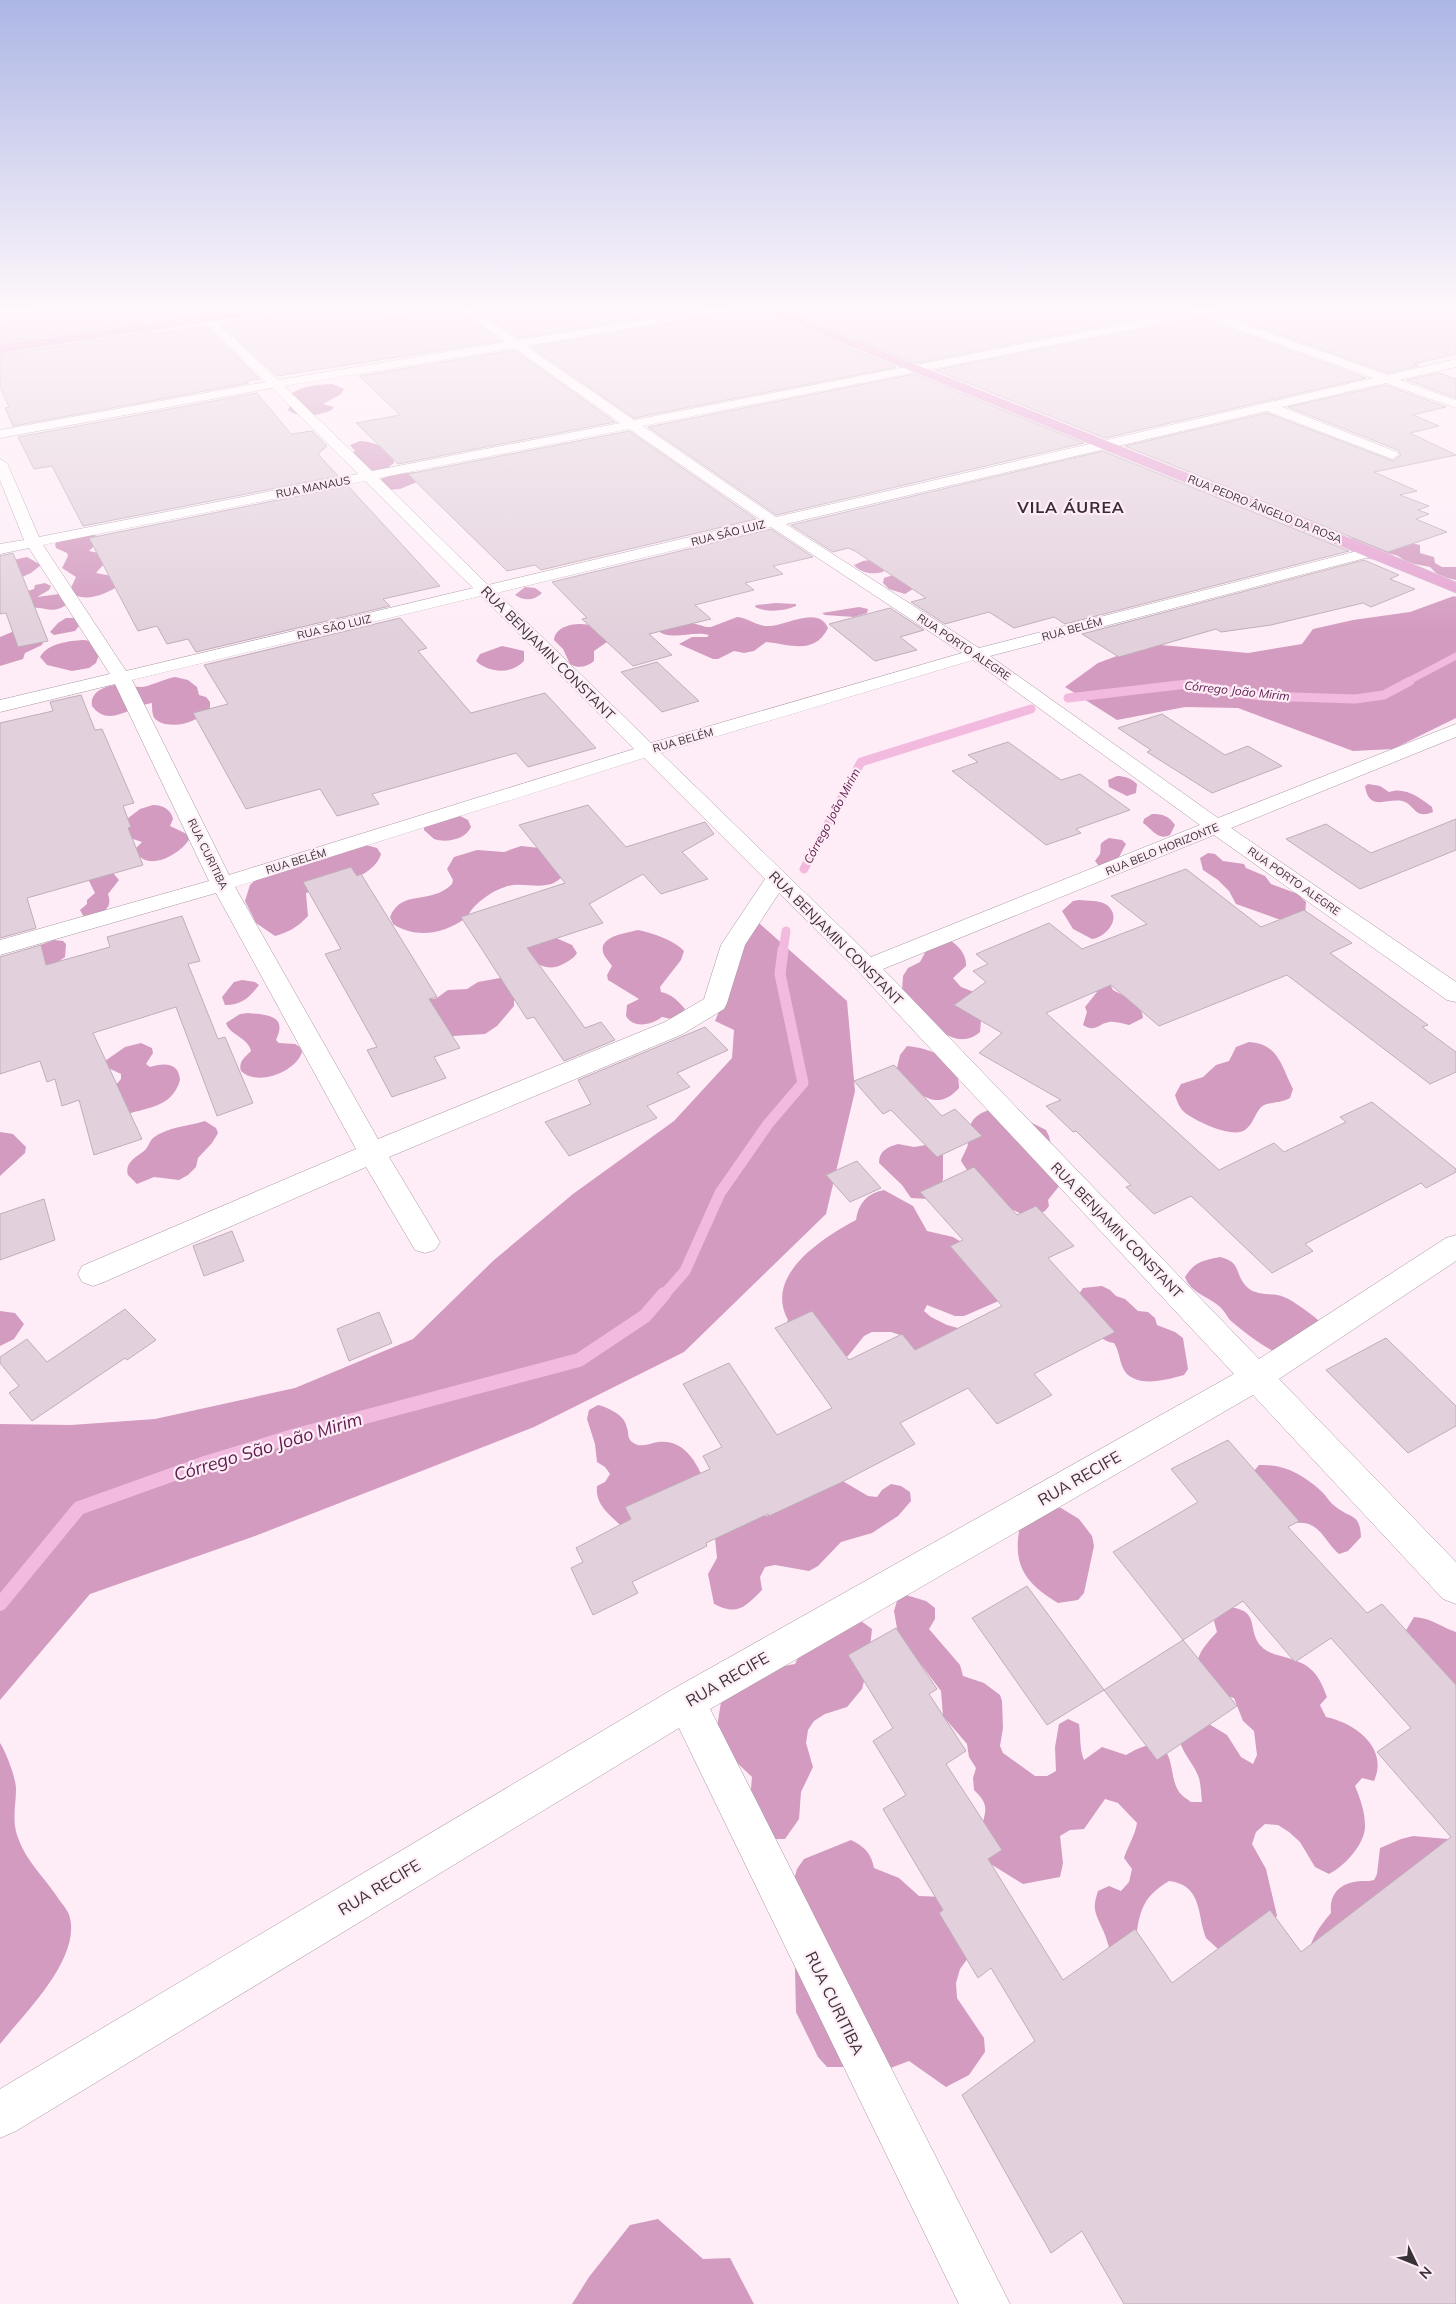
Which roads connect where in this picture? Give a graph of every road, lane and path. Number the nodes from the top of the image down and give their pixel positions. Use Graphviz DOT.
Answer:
graph roads {
  1 [pos="96,417"];
  2 [pos="308,417"];
  3 [pos="621,417"];
  4 [pos="670,417"];
  5 [pos="1036,417"];
  6 [pos="1223,417"];
  7 [pos="1295,417"];
  8 [pos="632,424"];
  9 [pos="0,434"];
  10 [pos="1104,444"];
  11 [pos="1392,455"];
  12 [pos="0,463"];
  13 [pos="368,476"];
  14 [pos="773,522"];
  15 [pos="33,542"];
  16 [pos="0,549"];
  17 [pos="1371,552"];
  18 [pos="1456,588"];
  19 [pos="485,591"];
  20 [pos="976,654"];
  21 [pos="121,677"];
  22 [pos="0,706"];
  23 [pos="1456,730"];
  24 [pos="647,751"];
  25 [pos="1216,827"];
  26 [pos="777,878"];
  27 [pos="222,884"];
  28 [pos="0,948"];
  29 [pos="868,967"];
  30 [pos="1456,994"];
  31 [pos="372,1153"];
  32 [pos="425,1242"];
  33 [pos="1456,1246"];
  34 [pos="93,1274"];
  35 [pos="1257,1377"];
  36 [pos="1456,1587"];
  37 [pos="686,1702"];
  38 [pos="0,2116"];
  39 [pos="985,2304"];
  1 -- 9 [label="street"];
  2 -- 13 [label="street, RUA BENJAMIN CONSTANT"];
  3 -- 8 [label="street, RUA PORTO ALEGRE"];
  4 -- 8 [label="street, RUA MANAUS"];
  5 -- 10 [label="main road, RUA PEDRO ÂNGELO DA ROSA"];
  6 -- 10 [label="street, RUA SÃO LUIZ"];
  7 -- 11 [label="street"];
  8 -- 13 [label="street, RUA MANAUS"];
  8 -- 14 [label="street, RUA PORTO ALEGRE"];
  10 -- 14 [label="street, RUA SÃO LUIZ"];
  10 -- 17 [label="main road, RUA PEDRO ÂNGELO DA ROSA"];
  12 -- 15 [label="street, RUA CURITIBA"];
  13 -- 15 [label="street, RUA MANAUS"];
  13 -- 19 [label="street, RUA BENJAMIN CONSTANT"];
  14 -- 19 [label="street, RUA SÃO LUIZ"];
  14 -- 20 [label="street, RUA PORTO ALEGRE"];
  15 -- 16 [label="street, RUA MANAUS"];
  15 -- 21 [label="street, RUA CURITIBA"];
  17 -- 18 [label="main road, RUA PEDRO ÂNGELO DA ROSA"];
  17 -- 20 [label="street, RUA BELÉM"];
  19 -- 21 [label="street, RUA SÃO LUIZ"];
  19 -- 24 [label="street, RUA BENJAMIN CONSTANT"];
  20 -- 24 [label="street, RUA BELÉM"];
  20 -- 25 [label="street, RUA PORTO ALEGRE"];
  21 -- 22 [label="street, RUA SÃO LUIZ"];
  21 -- 27 [label="street, RUA CURITIBA"];
  23 -- 25 [label="street, RUA BELO HORIZONTE"];
  24 -- 26 [label="street, RUA BENJAMIN CONSTANT"];
  24 -- 27 [label="street, RUA BELÉM"];
  25 -- 29 [label="street, RUA BELO HORIZONTE"];
  25 -- 30 [label="street, RUA PORTO ALEGRE"];
  26 -- 29 [label="street, RUA BENJAMIN CONSTANT"];
  26 -- 31 [label="street"];
  27 -- 28 [label="street, RUA BELÉM"];
  27 -- 31 [label="street, RUA CURITIBA"];
  29 -- 35 [label="street, RUA BENJAMIN CONSTANT"];
  31 -- 32 [label="street, RUA CURITIBA"];
  31 -- 34 [label="street"];
  33 -- 35 [label="street, RUA RECIFE"];
  35 -- 36 [label="street, RUA BENJAMIN CONSTANT"];
  35 -- 37 [label="street, RUA RECIFE"];
  37 -- 38 [label="street, RUA RECIFE"];
  37 -- 39 [label="street, RUA CURITIBA"];
}
